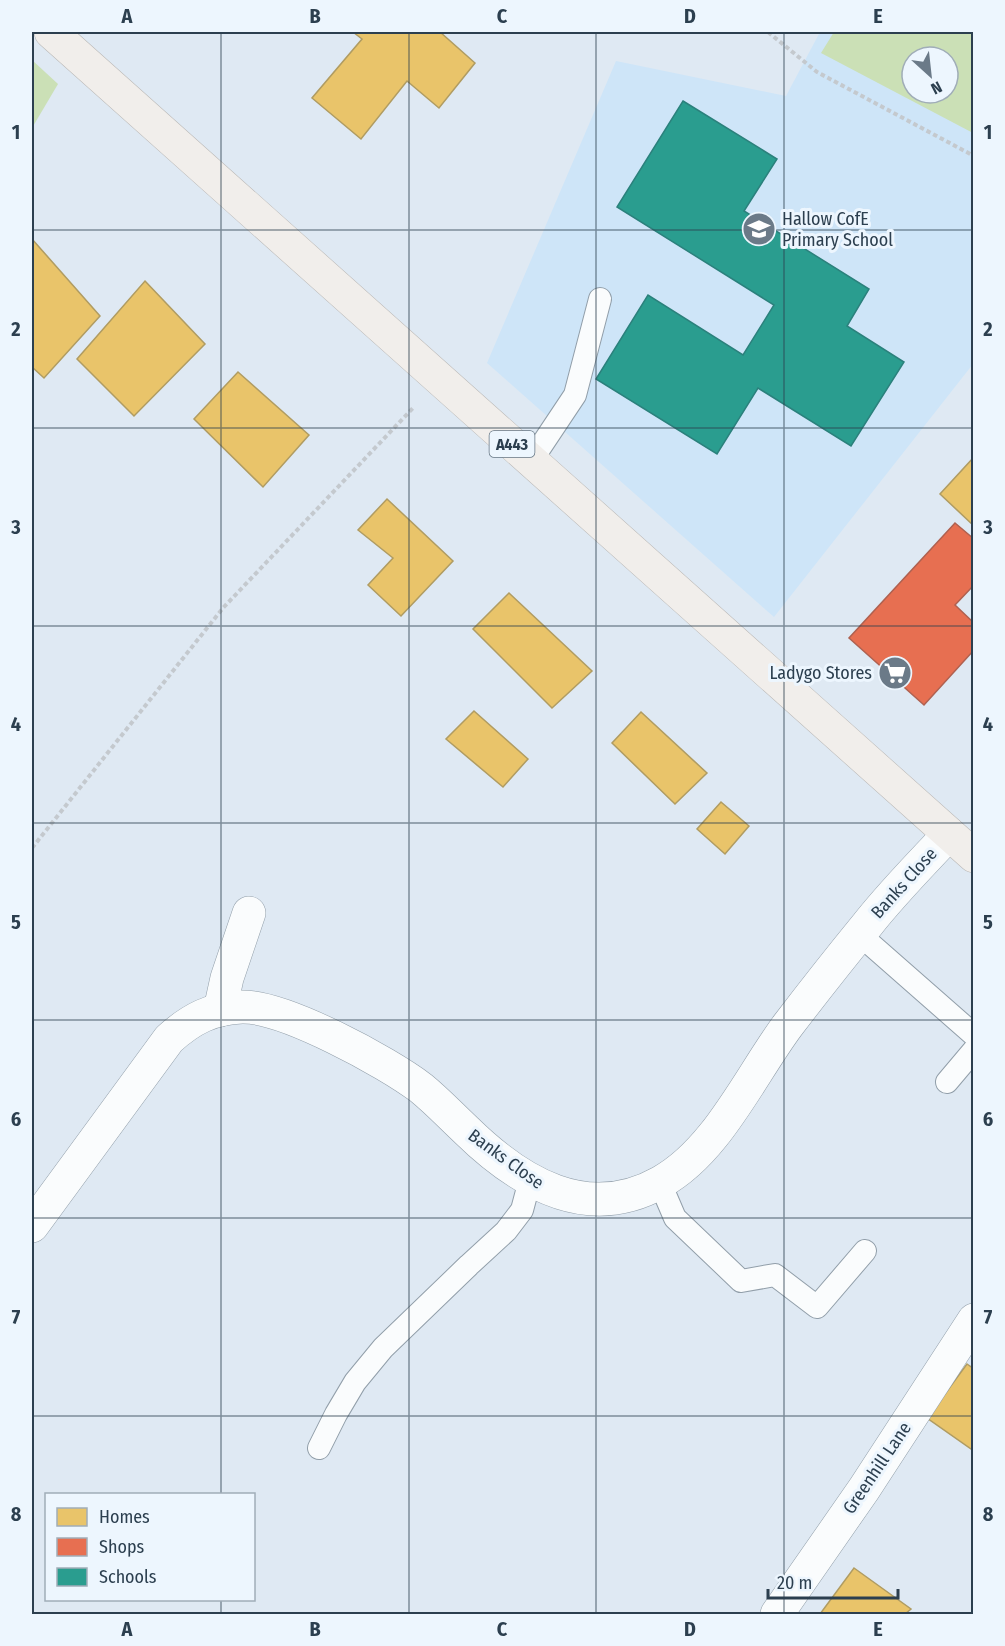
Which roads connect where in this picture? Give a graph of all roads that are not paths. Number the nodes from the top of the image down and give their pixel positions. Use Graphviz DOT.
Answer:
graph roads {
  1 [pos="51,32"];
  2 [pos="600,299"];
  3 [pos="531,461"];
  4 [pos="948,834"];
  5 [pos="974,856"];
  6 [pos="249,913"];
  7 [pos="859,934"];
  8 [pos="219,1010"];
  9 [pos="974,1035"];
  10 [pos="974,1050"];
  11 [pos="947,1082"];
  12 [pos="530,1180"];
  13 [pos="660,1183"];
  14 [pos="32,1226"];
  15 [pos="865,1251"];
  16 [pos="974,1320"];
  17 [pos="319,1448"];
  18 [pos="777,1614"];
  1 -- 3 [label="main road, A443"];
  2 -- 3 [label="lane"];
  3 -- 4 [label="main road, A443"];
  4 -- 5 [label="main road, A443"];
  4 -- 7 [label="street, Banks Close"];
  6 -- 8 [label="street"];
  7 -- 9 [label="lane"];
  7 -- 13 [label="street, Banks Close"];
  8 -- 12 [label="street, Banks Close"];
  8 -- 14 [label="street, Banks Close"];
  10 -- 11 [label="lane"];
  12 -- 13 [label="street, Banks Close"];
  12 -- 17 [label="lane"];
  13 -- 15 [label="lane"];
  16 -- 18 [label="street, Greenhill Lane"];
}
